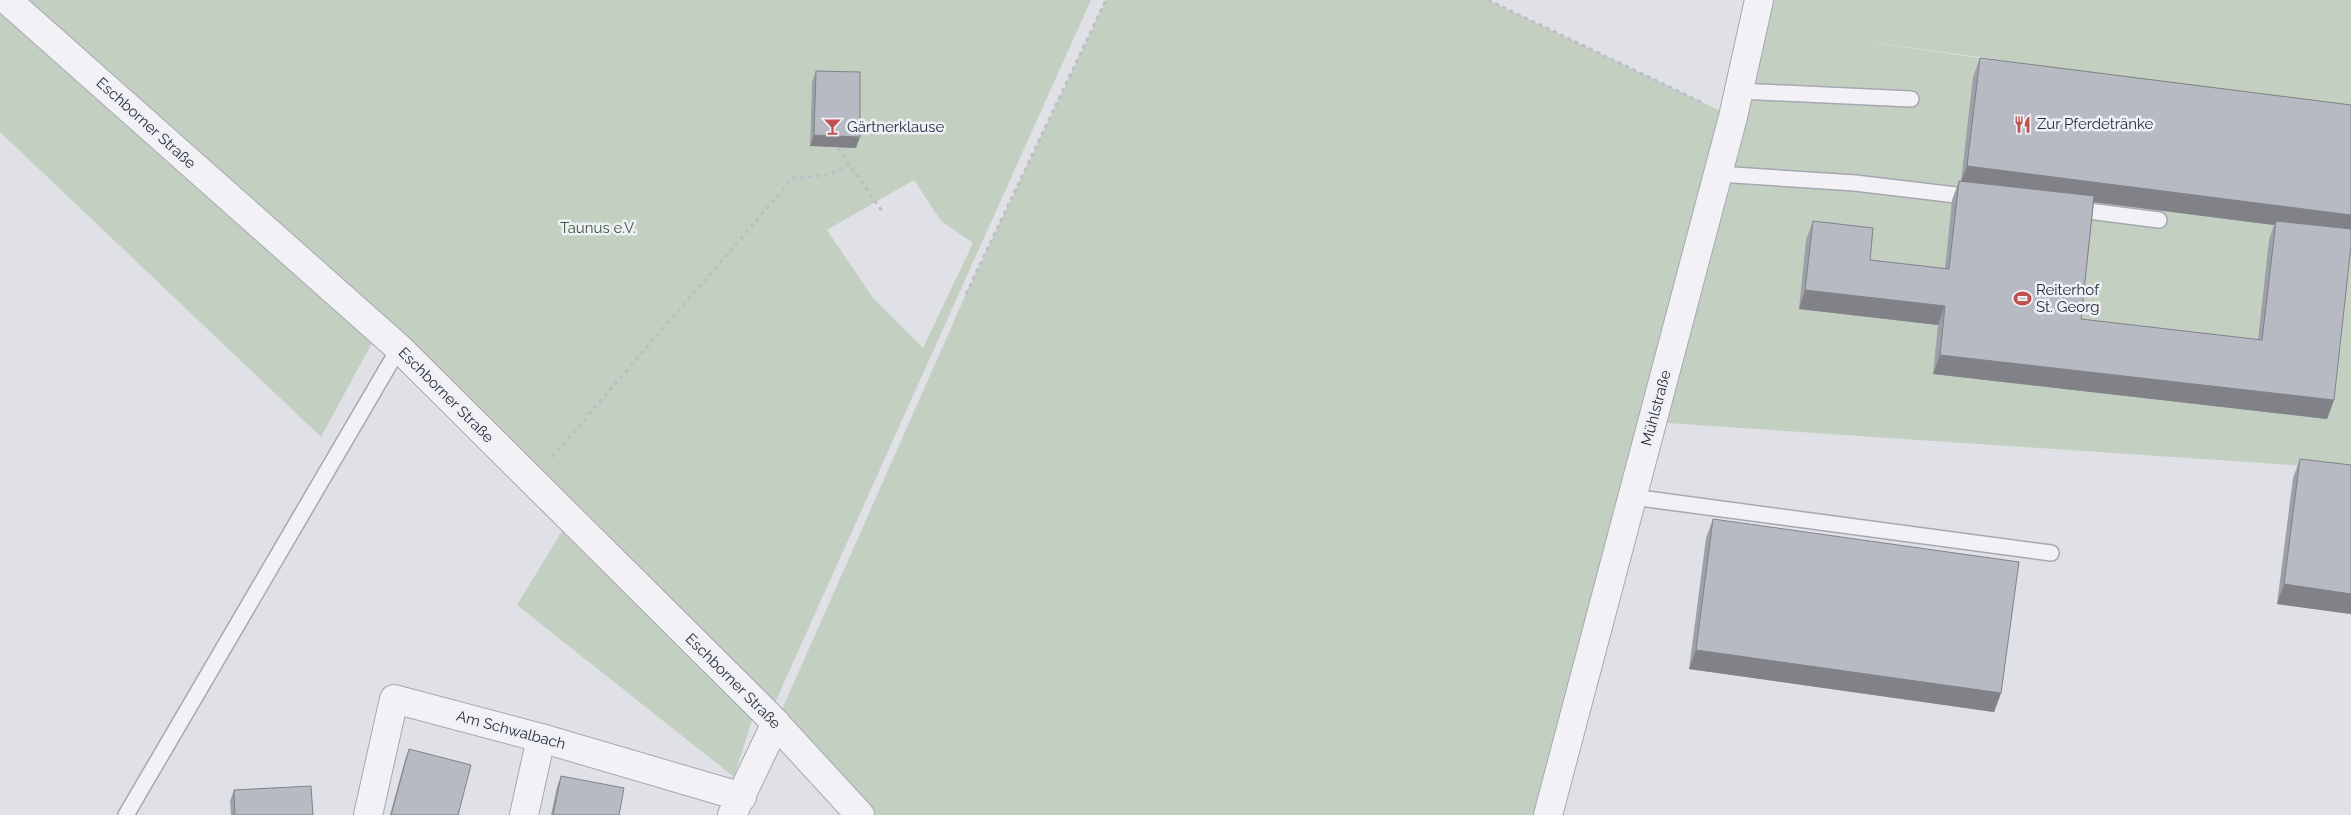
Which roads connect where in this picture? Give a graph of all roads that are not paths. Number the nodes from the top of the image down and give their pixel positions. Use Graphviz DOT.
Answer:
graph roads {
  1 [pos="8,0"];
  2 [pos="1759,0"];
  3 [pos="1739,91"];
  4 [pos="1911,99"];
  5 [pos="1718,174"];
  6 [pos="1992,200"];
  7 [pos="2061,208"];
  8 [pos="2159,220"];
  9 [pos="399,348"];
  10 [pos="1632,497"];
  11 [pos="2051,553"];
  12 [pos="776,723"];
  13 [pos="541,738"];
  14 [pos="737,806"];
  15 [pos="126,815"];
  16 [pos="368,815"];
  17 [pos="524,815"];
  18 [pos="860,815"];
  19 [pos="1548,815"];
  1 -- 9 [label="street, Eschborner Straße"];
  2 -- 3 [label="street, Mühlstraße"];
  3 -- 4 [label="lane"];
  3 -- 5 [label="street, Mühlstraße"];
  5 -- 6 [label="lane"];
  5 -- 10 [label="street, Mühlstraße"];
  7 -- 8 [label="lane"];
  9 -- 12 [label="street, Eschborner Straße"];
  9 -- 15 [label="lane"];
  10 -- 11 [label="lane"];
  10 -- 19 [label="street, Mühlstraße"];
  12 -- 14 [label="street"];
  12 -- 18 [label="street, Eschborner Straße"];
  13 -- 14 [label="street, Am Schwalbach"];
  13 -- 16 [label="street, Am Schwalbach"];
  13 -- 17 [label="street"];
}
